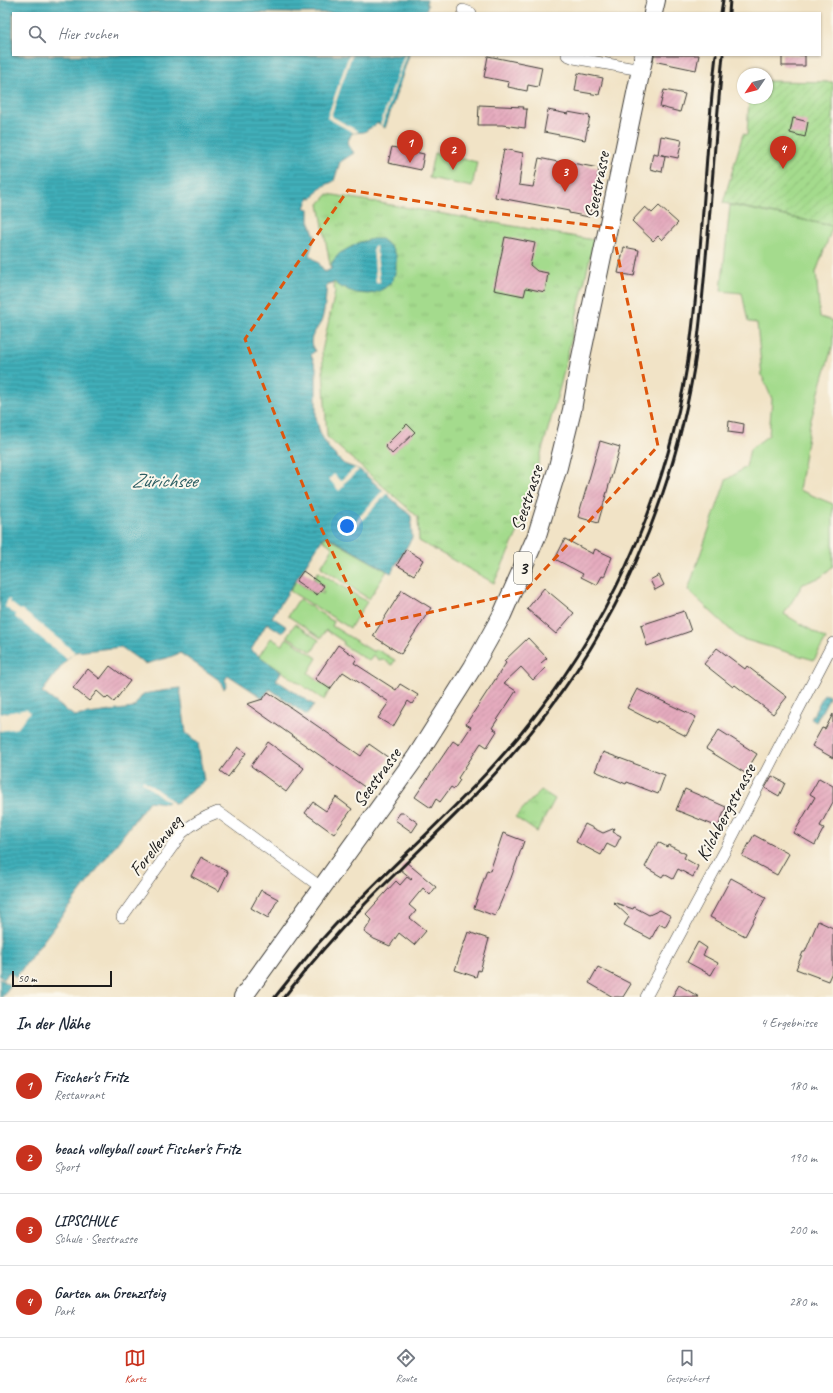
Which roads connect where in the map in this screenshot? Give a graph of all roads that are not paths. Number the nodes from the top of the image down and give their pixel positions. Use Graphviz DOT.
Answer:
graph roads {
  1 [pos="656,0"];
  2 [pos="653,12"];
  3 [pos="569,56"];
  4 [pos="643,62"];
  5 [pos="833,643"];
  6 [pos="322,888"];
  7 [pos="122,917"];
  8 [pos="243,997"];
  9 [pos="646,997"];
  1 -- 2 [label="main road"];
  3 -- 4 [label="street"];
  4 -- 6 [label="main road, Seestrasse / 3"];
  5 -- 9 [label="street, Kilchbergstrasse"];
  6 -- 7 [label="street, Forellenweg"];
  6 -- 8 [label="main road, Seestrasse / 3"];
}
